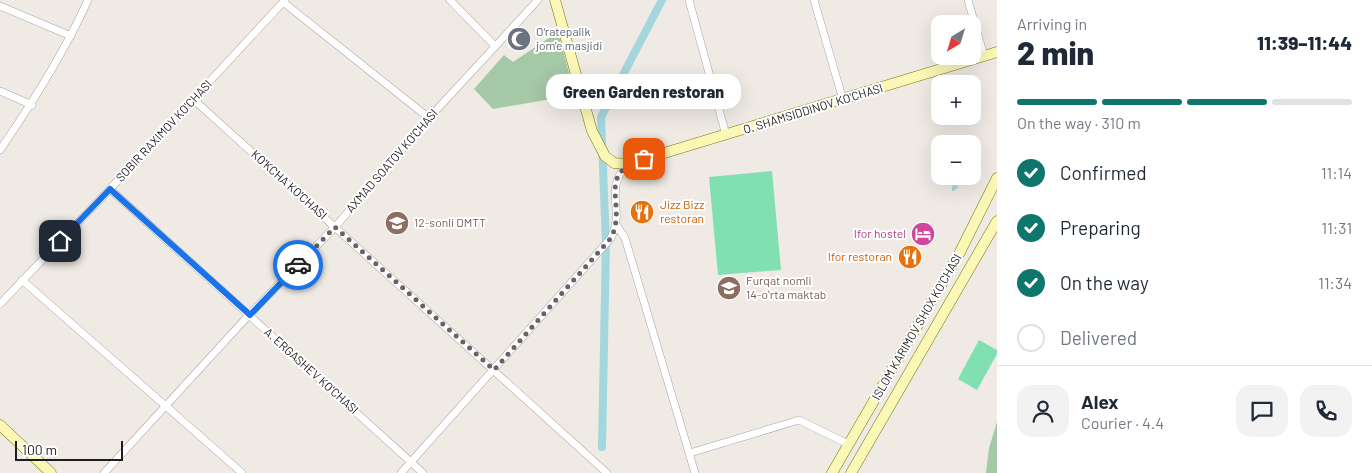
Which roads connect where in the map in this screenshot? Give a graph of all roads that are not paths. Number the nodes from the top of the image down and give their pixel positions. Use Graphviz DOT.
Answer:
graph roads {
  1 [pos="88,0"];
  2 [pos="450,0"];
  3 [pos="538,0"];
  4 [pos="555,0"];
  5 [pos="689,0"];
  6 [pos="814,0"];
  7 [pos="968,0"];
  8 [pos="284,1"];
  9 [pos="0,6"];
  10 [pos="72,36"];
  11 [pos="494,45"];
  12 [pos="997,52"];
  13 [pos="984,56"];
  14 [pos="0,91"];
  15 [pos="194,99"];
  16 [pos="843,100"];
  17 [pos="32,105"];
  18 [pos="429,118"];
  19 [pos="726,136"];
  20 [pos="0,150"];
  21 [pos="628,164"];
  22 [pos="997,178"];
  23 [pos="110,189"];
  24 [pos="997,221"];
  25 [pos="617,226"];
  26 [pos="335,227"];
  27 [pos="22,280"];
  28 [pos="0,304"];
  29 [pos="250,315"];
  30 [pos="494,370"];
  31 [pos="880,390"];
  32 [pos="894,399"];
  33 [pos="167,406"];
  34 [pos="0,425"];
  35 [pos="847,447"];
  36 [pos="690,453"];
  37 [pos="859,458"];
  38 [pos="411,462"];
  39 [pos="51,473"];
  40 [pos="104,473"];
  41 [pos="242,473"];
  42 [pos="401,473"];
  43 [pos="423,473"];
  44 [pos="607,473"];
  45 [pos="695,473"];
  46 [pos="832,473"];
  47 [pos="851,473"];
  1 -- 10 [label="street"];
  2 -- 11 [label="street"];
  3 -- 11 [label="street, AXMAD SOATOV KO'CHASI"];
  4 -- 21 [label="main road"];
  5 -- 19 [label="street"];
  6 -- 16 [label="street"];
  7 -- 13 [label="street"];
  8 -- 15 [label="street, SOBIR RAXIMOV KO'CHASI"];
  8 -- 18 [label="street"];
  9 -- 10 [label="street"];
  10 -- 17 [label="street"];
  11 -- 18 [label="street, AXMAD SOATOV KO'CHASI"];
  12 -- 13 [label="main road, O. SHAMSIDDINOV KO'CHASI"];
  13 -- 16 [label="main road, O. SHAMSIDDINOV KO'CHASI"];
  14 -- 17 [label="street"];
  15 -- 23 [label="street, SOBIR RAXIMOV KO'CHASI"];
  15 -- 26 [label="street, KO'KCHA KO'CHASI"];
  16 -- 19 [label="main road, O. SHAMSIDDINOV KO'CHASI"];
  17 -- 20 [label="street"];
  18 -- 26 [label="street, AXMAD SOATOV KO'CHASI"];
  19 -- 21 [label="main road, O. SHAMSIDDINOV KO'CHASI"];
  21 -- 25 [label="street"];
  22 -- 31 [label="main road, ISLOM KARIMOV SHOX KO'CHASI"];
  23 -- 27 [label="street, SOBIR RAXIMOV KO'CHASI"];
  23 -- 29 [label="street, A. ERGASHEV KO'CHASI"];
  24 -- 32 [label="main road, ISLOM KARIMOV SHOX KO'CHASI"];
  25 -- 30 [label="street"];
  25 -- 36 [label="street"];
  26 -- 29 [label="street, AXMAD SOATOV KO'CHASI"];
  26 -- 30 [label="street, KO'KCHA KO'CHASI"];
  27 -- 28 [label="street, SOBIR RAXIMOV KO'CHASI"];
  27 -- 33 [label="street"];
  29 -- 33 [label="street, AXMAD SOATOV KO'CHASI"];
  29 -- 38 [label="street, A. ERGASHEV KO'CHASI"];
  30 -- 38 [label="street"];
  30 -- 44 [label="street, KO'KCHA KO'CHASI"];
  31 -- 32 [label="main road"];
  31 -- 35 [label="main road, ISLOM KARIMOV SHOX KO'CHASI"];
  32 -- 37 [label="main road, ISLOM KARIMOV SHOX KO'CHASI"];
  33 -- 40 [label="street, AXMAD SOATOV KO'CHASI"];
  33 -- 41 [label="street"];
  34 -- 39 [label="main road"];
  35 -- 36 [label="street"];
  35 -- 37 [label="main road"];
  35 -- 46 [label="main road, ISLOM KARIMOV SHOX KO'CHASI"];
  36 -- 45 [label="street"];
  37 -- 47 [label="main road, ISLOM KARIMOV SHOX KO'CHASI"];
  38 -- 42 [label="street"];
  38 -- 43 [label="street, A. ERGASHEV KO'CHASI"];
}
